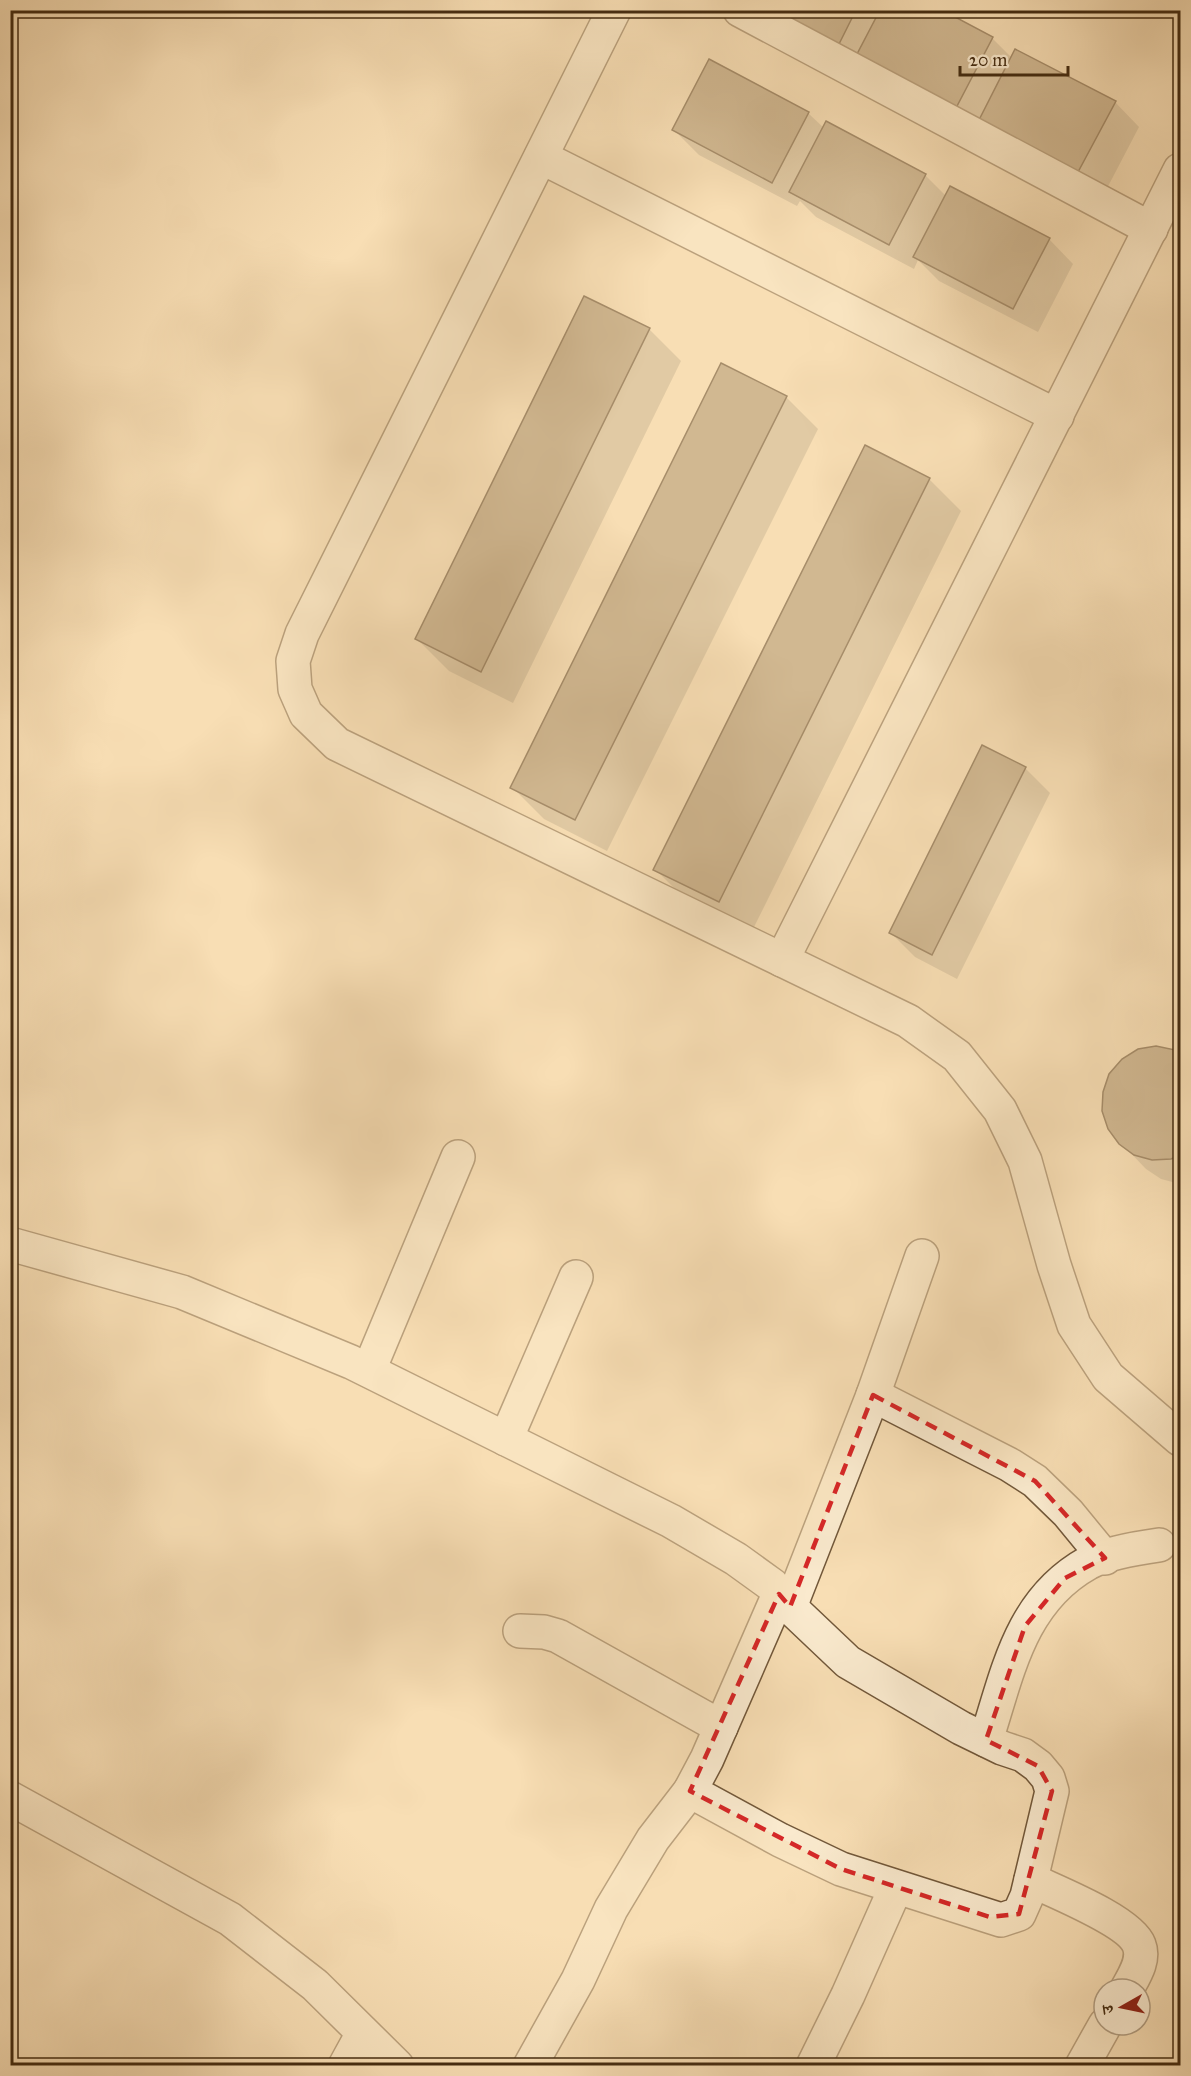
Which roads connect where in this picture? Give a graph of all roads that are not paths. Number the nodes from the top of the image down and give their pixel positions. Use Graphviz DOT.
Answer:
graph roads {
  1 [pos="614,10"];
  2 [pos="740,10"];
  3 [pos="541,157"];
  4 [pos="1180,170"];
  5 [pos="1151,229"];
  6 [pos="1057,416"];
  7 [pos="782,960"];
  8 [pos="458,1157"];
  9 [pos="10,1244"];
  10 [pos="922,1256"];
  11 [pos="576,1277"];
  12 [pos="369,1370"];
  13 [pos="873,1395"];
  14 [pos="506,1439"];
  15 [pos="1180,1439"];
  16 [pos="1159,1545"];
  17 [pos="1105,1558"];
  18 [pos="784,1601"];
  19 [pos="520,1631"];
  20 [pos="721,1727"];
  21 [pos="986,1740"];
  22 [pos="690,1791"];
  23 [pos="10,1798"];
  24 [pos="1031,1880"];
  25 [pos="896,1887"];
  26 [pos="1133,1977"];
  27 [pos="363,2033"];
  28 [pos="1099,2037"];
  29 [pos="345,2066"];
  30 [pos="397,2066"];
  31 [pos="530,2066"];
  32 [pos="813,2066"];
  33 [pos="1082,2066"];
  1 -- 3 [label="street"];
  2 -- 5 [label="street"];
  3 -- 6 [label="street"];
  3 -- 7 [label="street"];
  4 -- 5 [label="street"];
  5 -- 6 [label="street"];
  6 -- 7 [label="street"];
  7 -- 15 [label="street"];
  8 -- 12 [label="street"];
  9 -- 12 [label="street"];
  10 -- 13 [label="street"];
  11 -- 14 [label="street"];
  12 -- 14 [label="street"];
  13 -- 17 [label="street"];
  13 -- 18 [label="street"];
  14 -- 18 [label="street"];
  16 -- 17 [label="street"];
  17 -- 21 [label="street"];
  18 -- 20 [label="street"];
  18 -- 21 [label="street"];
  19 -- 20 [label="street"];
  20 -- 22 [label="street"];
  21 -- 24 [label="street"];
  22 -- 25 [label="street"];
  22 -- 31 [label="street"];
  23 -- 27 [label="street"];
  24 -- 25 [label="street"];
  24 -- 26 [label="street"];
  25 -- 32 [label="street"];
  27 -- 29 [label="street"];
  27 -- 30 [label="street"];
  28 -- 33 [label="street"];
}
